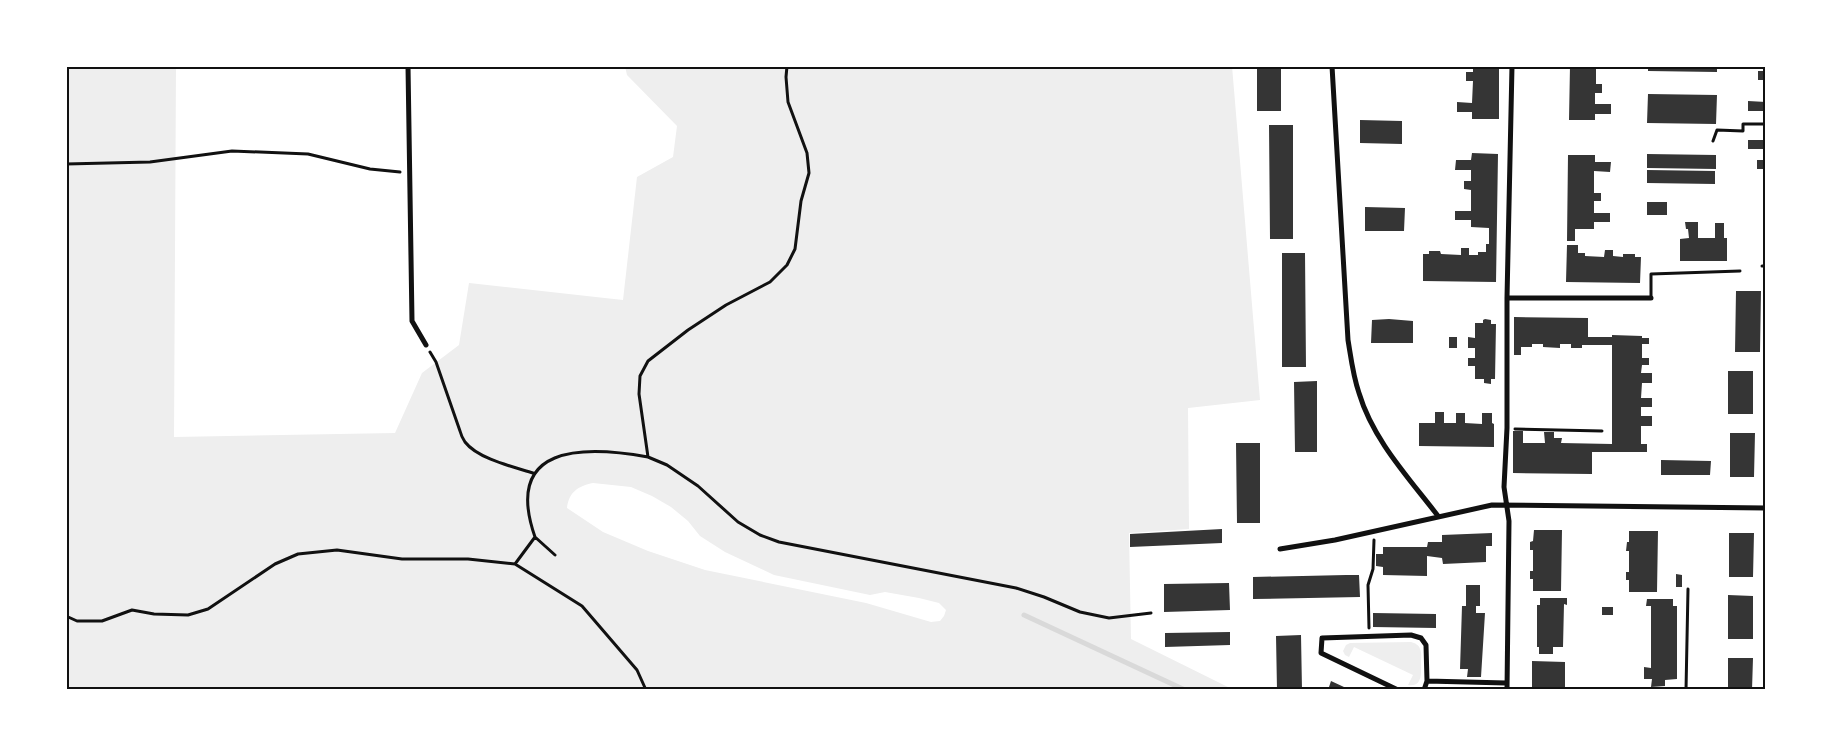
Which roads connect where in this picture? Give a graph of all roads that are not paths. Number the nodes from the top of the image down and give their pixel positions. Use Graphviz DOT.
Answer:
graph roads {
  1 [pos="408,66"];
  2 [pos="1332,66"];
  3 [pos="1512,66"];
  4 [pos="1740,272"];
  5 [pos="1507,298"];
  6 [pos="1651,298"];
  7 [pos="426,345"];
  8 [pos="1507,504"];
  9 [pos="1766,508"];
  10 [pos="1438,516"];
  11 [pos="1280,549"];
  12 [pos="1688,589"];
  13 [pos="1428,681"];
  14 [pos="1506,683"];
  15 [pos="1398,690"];
  16 [pos="1424,690"];
  17 [pos="1507,690"];
  18 [pos="1686,690"];
  1 -- 7 [label="street"];
  2 -- 10 [label="street"];
  3 -- 5 [label="street"];
  4 -- 6 [label="lane"];
  5 -- 6 [label="street"];
  5 -- 8 [label="street"];
  8 -- 9 [label="street"];
  8 -- 10 [label="street"];
  8 -- 14 [label="street"];
  10 -- 11 [label="street"];
  12 -- 18 [label="lane"];
  13 -- 14 [label="street"];
  13 -- 15 [label="street"];
  13 -- 16 [label="street"];
  14 -- 17 [label="street"];
}
